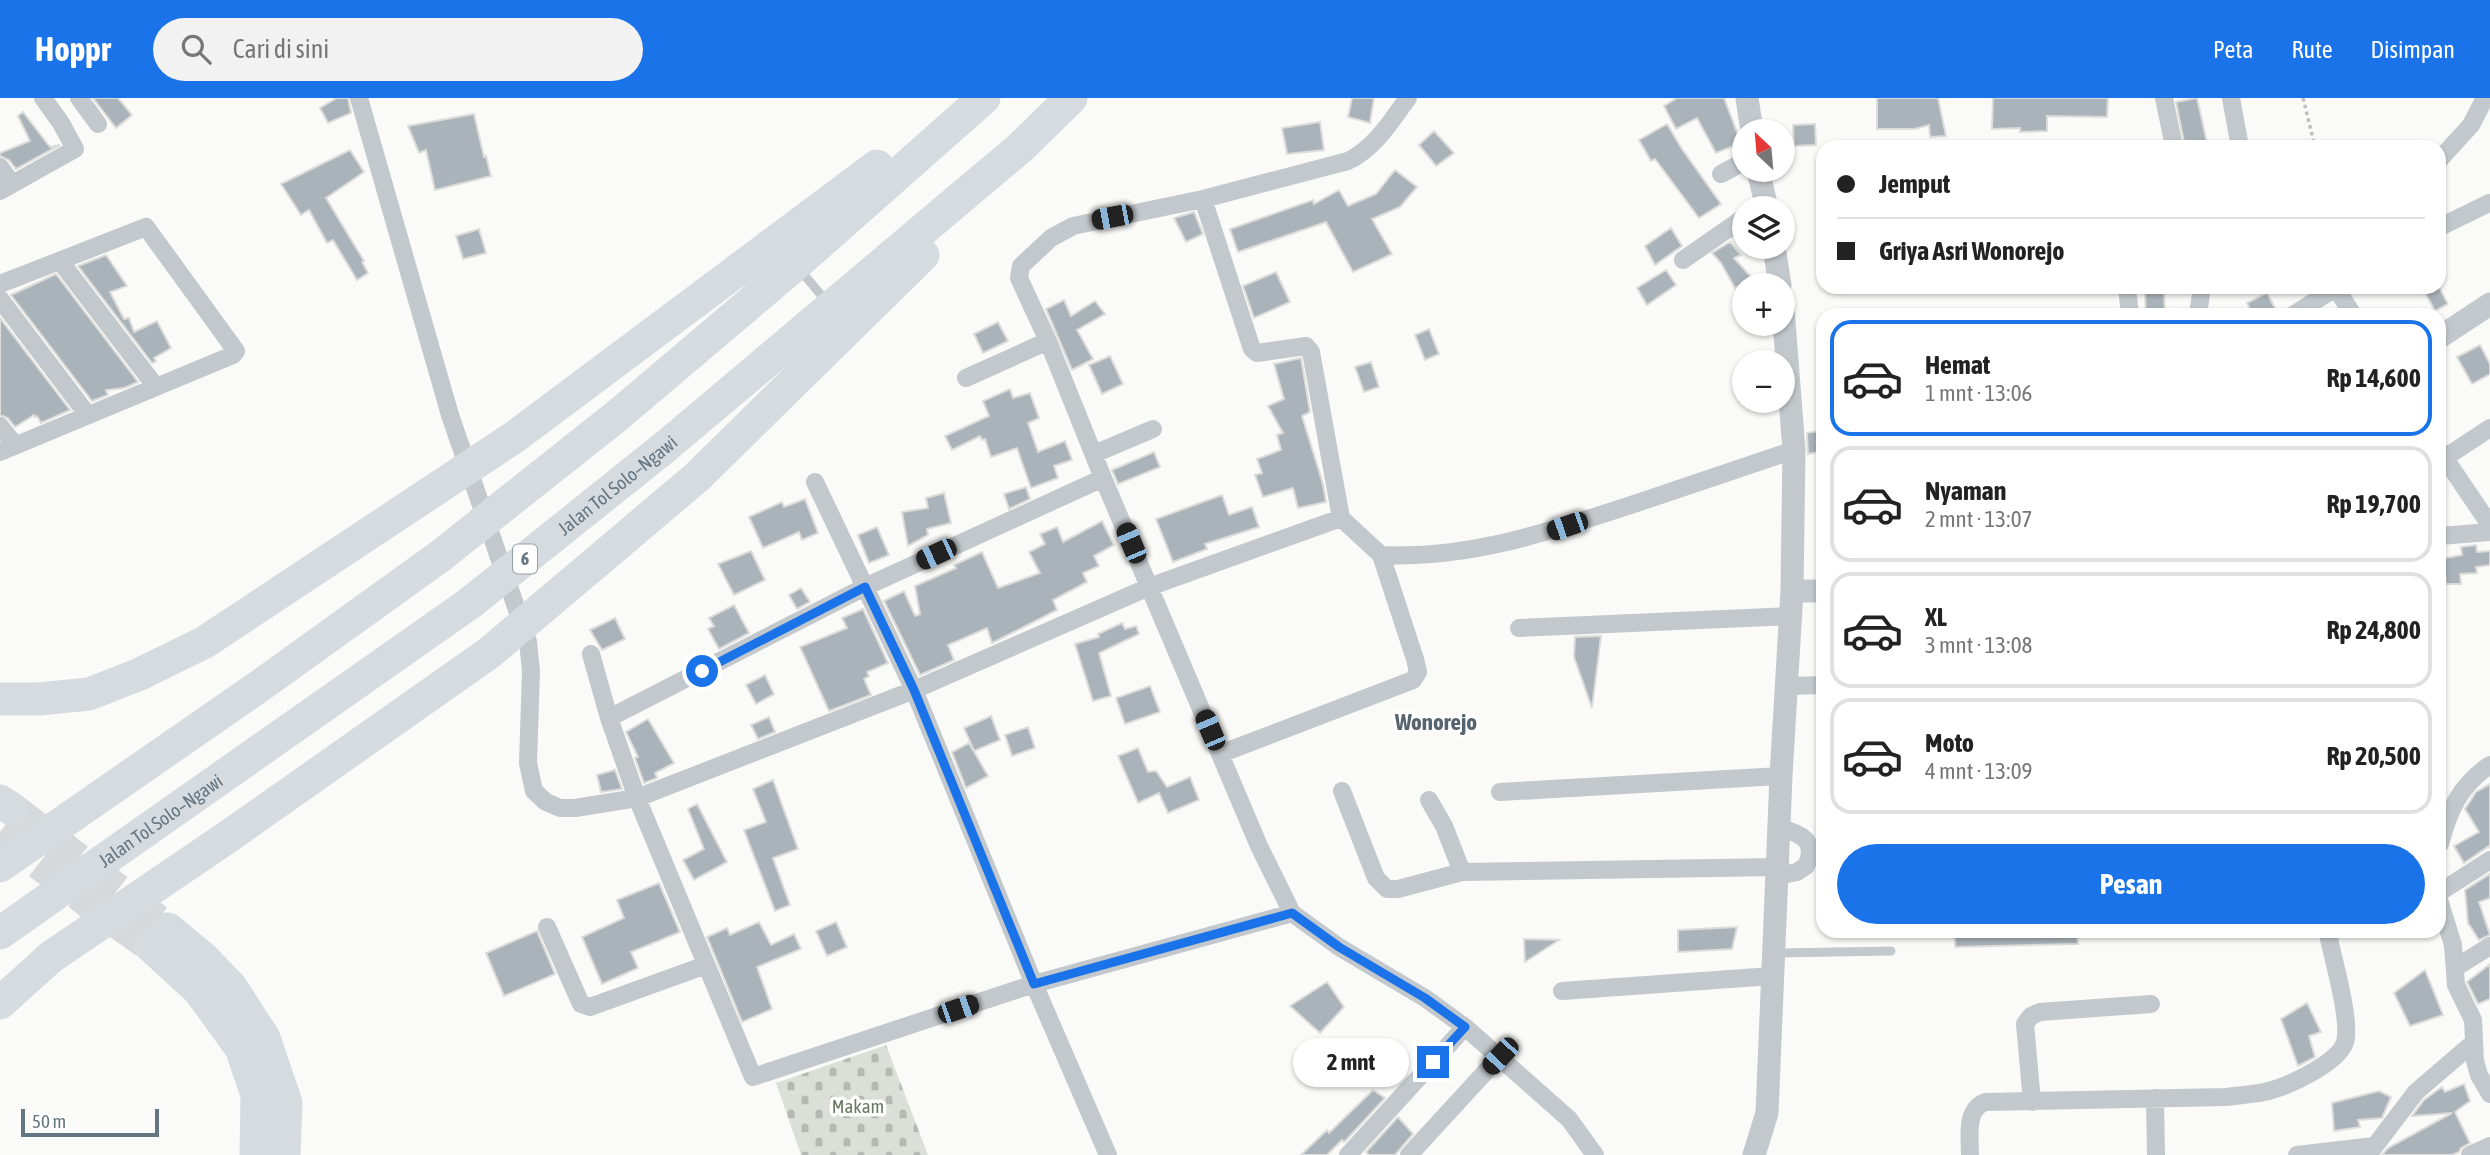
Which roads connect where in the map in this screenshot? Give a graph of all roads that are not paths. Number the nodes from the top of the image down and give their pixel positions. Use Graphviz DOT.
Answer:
graph roads {
  1 [pos="43,98"];
  2 [pos="79,98"];
  3 [pos="359,98"];
  4 [pos="969,98"];
  5 [pos="984,98"];
  6 [pos="1071,98"];
  7 [pos="1408,98"];
  8 [pos="1747,98"];
  9 [pos="2164,98"];
  10 [pos="2231,98"];
  11 [pos="2485,98"];
  12 [pos="1750,119"];
  13 [pos="98,124"];
  14 [pos="2173,140"];
  15 [pos="2239,140"];
  16 [pos="1021,147"];
  17 [pos="2446,152"];
  18 [pos="0,167"];
  19 [pos="1732,168"];
  20 [pos="1721,174"];
  21 [pos="6,188"];
  22 [pos="1203,199"];
  23 [pos="2489,203"];
  24 [pos="2446,224"];
  25 [pos="1732,226"];
  26 [pos="1683,260"];
  27 [pos="60,261"];
  28 [pos="795,265"];
  29 [pos="0,284"];
  30 [pos="2326,294"];
  31 [pos="0,299"];
  32 [pos="2490,304"];
  33 [pos="831,306"];
  34 [pos="2304,308"];
  35 [pos="2446,333"];
  36 [pos="1785,336"];
  37 [pos="1048,341"];
  38 [pos="966,377"];
  39 [pos="156,387"];
  40 [pos="87,415"];
  41 [pos="0,426"];
  42 [pos="2490,428"];
  43 [pos="1153,429"];
  44 [pos="7,449"];
  45 [pos="1794,450"];
  46 [pos="1094,454"];
  47 [pos="2446,454"];
  48 [pos="2446,464"];
  49 [pos="1103,478"];
  50 [pos="815,482"];
  51 [pos="1341,518"];
  52 [pos="2490,524"];
  53 [pos="2490,532"];
  54 [pos="2446,536"];
  55 [pos="1381,555"];
  56 [pos="865,587"];
  57 [pos="1149,587"];
  58 [pos="1792,591"];
  59 [pos="1816,591"];
  60 [pos="1791,616"];
  61 [pos="1519,628"];
  62 [pos="592,654"];
  63 [pos="1816,685"];
  64 [pos="1788,686"];
  65 [pos="914,690"];
  66 [pos="0,699"];
  67 [pos="609,718"];
  68 [pos="1220,754"];
  69 [pos="2490,765"];
  70 [pos="1781,776"];
  71 [pos="1342,792"];
  72 [pos="1500,792"];
  73 [pos="637,799"];
  74 [pos="1429,800"];
  75 [pos="2446,824"];
  76 [pos="1779,828"];
  77 [pos="1816,852"];
  78 [pos="1816,854"];
  79 [pos="2490,860"];
  80 [pos="0,866"];
  81 [pos="1778,871"];
  82 [pos="1462,873"];
  83 [pos="2446,888"];
  84 [pos="1292,913"];
  85 [pos="2446,921"];
  86 [pos="547,927"];
  87 [pos="0,933"];
  88 [pos="2329,938"];
  89 [pos="2490,946"];
  90 [pos="1891,951"];
  91 [pos="706,965"];
  92 [pos="1773,965"];
  93 [pos="2455,968"];
  94 [pos="1034,984"];
  95 [pos="1562,991"];
  96 [pos="0,1003"];
  97 [pos="2151,1004"];
  98 [pos="1465,1027"];
  99 [pos="2473,1043"];
  100 [pos="1500,1056"];
  101 [pos="2490,1094"];
  102 [pos="2155,1098"];
  103 [pos="2032,1102"];
  104 [pos="2490,1146"];
  105 [pos="2371,1151"];
  106 [pos="256,1155"];
  107 [pos="284,1155"];
  108 [pos="1108,1155"];
  109 [pos="1348,1155"];
  110 [pos="1409,1155"];
  111 [pos="1595,1155"];
  112 [pos="1754,1155"];
  113 [pos="1970,1155"];
  114 [pos="2156,1155"];
  115 [pos="2297,1155"];
  116 [pos="2470,1155"];
  1 -- 21 [label="street"];
  2 -- 13 [label="street"];
  3 -- 73 [label="street"];
  4 -- 66 [label="highway"];
  5 -- 28 [label="highway"];
  6 -- 16 [label="highway, Jalan Tol Solo–Ngawi / 6"];
  7 -- 22 [label="street"];
  8 -- 12 [label="street"];
  9 -- 14 [label="street"];
  10 -- 15 [label="street"];
  11 -- 17 [label="street"];
  16 -- 33 [label="highway, Jalan Tol Solo–Ngawi / 6"];
  16 -- 96 [label="highway"];
  18 -- 21 [label="street"];
  19 -- 20 [label="street"];
  22 -- 37 [label="street"];
  22 -- 51 [label="street"];
  23 -- 24 [label="street"];
  25 -- 26 [label="street"];
  27 -- 29 [label="street"];
  27 -- 39 [label="street"];
  27 -- 39 [label="street"];
  28 -- 33 [label="lane"];
  28 -- 80 [label="highway"];
  30 -- 34 [label="street"];
  31 -- 40 [label="street"];
  32 -- 35 [label="street"];
  33 -- 87 [label="highway, Jalan Tol Solo–Ngawi / 6"];
  36 -- 45 [label="street"];
  37 -- 38 [label="street"];
  37 -- 46 [label="street"];
  39 -- 40 [label="street"];
  40 -- 44 [label="street"];
  41 -- 44 [label="street"];
  42 -- 47 [label="street"];
  43 -- 46 [label="street"];
  45 -- 55 [label="street"];
  45 -- 58 [label="street"];
  46 -- 49 [label="street"];
  48 -- 52 [label="street"];
  49 -- 56 [label="street"];
  49 -- 57 [label="street"];
  50 -- 56 [label="street"];
  51 -- 55 [label="street"];
  51 -- 57 [label="street"];
  53 -- 54 [label="street"];
  55 -- 68 [label="street"];
  56 -- 65 [label="street"];
  56 -- 67 [label="street"];
  57 -- 65 [label="street"];
  57 -- 68 [label="street"];
  58 -- 59 [label="street"];
  58 -- 60 [label="street"];
  60 -- 61 [label="street"];
  60 -- 64 [label="street"];
  62 -- 67 [label="street"];
  63 -- 64 [label="street"];
  64 -- 70 [label="street"];
  65 -- 73 [label="street"];
  65 -- 94 [label="street"];
  67 -- 73 [label="street"];
  68 -- 84 [label="street"];
  69 -- 75 [label="street"];
  70 -- 72 [label="street"];
  70 -- 76 [label="street"];
  71 -- 82 [label="street"];
  73 -- 91 [label="street"];
  74 -- 82 [label="street"];
  76 -- 77 [label="street"];
  76 -- 81 [label="street"];
  78 -- 81 [label="street"];
  79 -- 83 [label="street"];
  81 -- 82 [label="street"];
  81 -- 92 [label="street"];
  84 -- 94 [label="street"];
  84 -- 98 [label="street"];
  85 -- 93 [label="street"];
  86 -- 91 [label="street"];
  88 -- 102 [label="street"];
  89 -- 93 [label="street"];
  90 -- 92 [label="lane"];
  91 -- 94 [label="street"];
  92 -- 95 [label="street"];
  92 -- 112 [label="street"];
  93 -- 99 [label="street"];
  94 -- 108 [label="street"];
  97 -- 103 [label="street"];
  98 -- 100 [label="street"];
  98 -- 109 [label="street"];
  99 -- 101 [label="street"];
  99 -- 105 [label="street"];
  100 -- 110 [label="street"];
  100 -- 111 [label="street"];
  102 -- 103 [label="street"];
  102 -- 114 [label="street"];
  103 -- 113 [label="street"];
  104 -- 116 [label="street"];
  105 -- 115 [label="street"];
  106 -- 107 [label="highway"];
}
